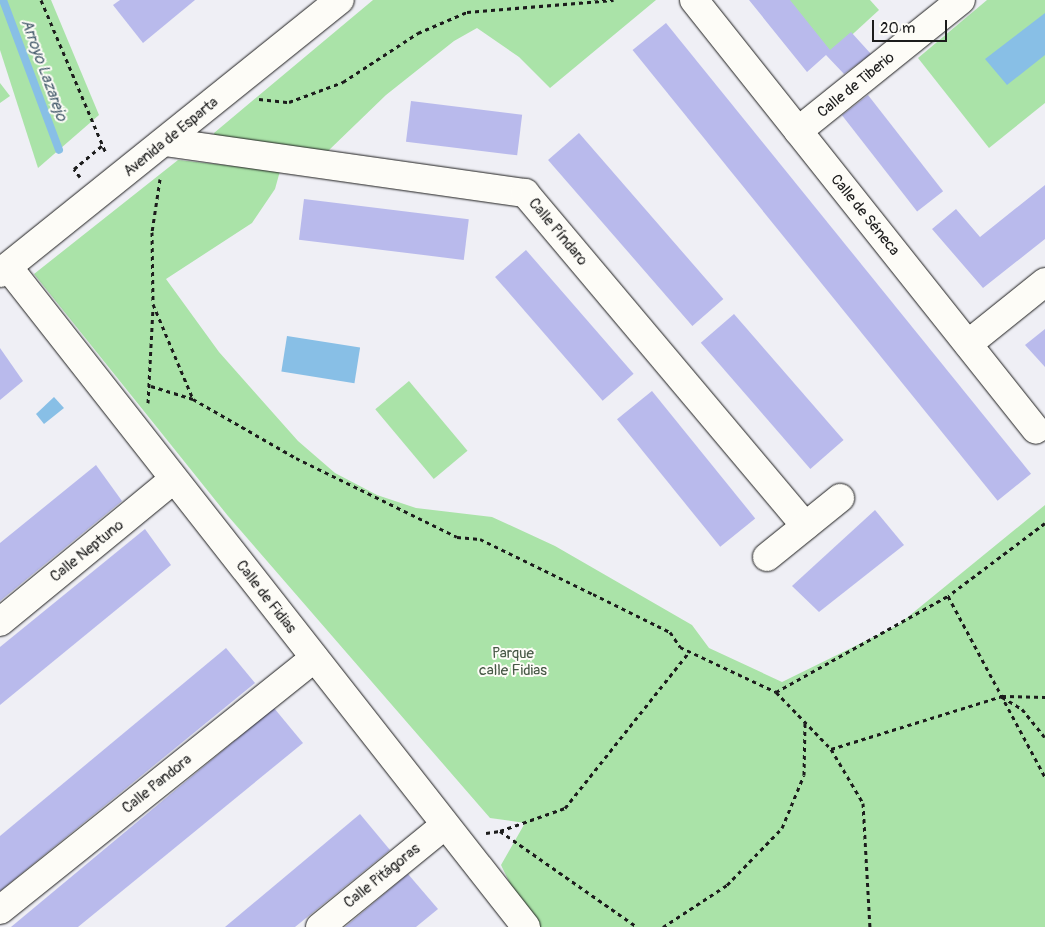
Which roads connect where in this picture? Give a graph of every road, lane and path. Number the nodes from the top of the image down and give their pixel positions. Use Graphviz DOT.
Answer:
graph roads {
  1 [pos="41,0"];
  2 [pos="340,0"];
  3 [pos="614,0"];
  4 [pos="694,0"];
  5 [pos="961,0"];
  6 [pos="224,95"];
  7 [pos="798,131"];
  8 [pos="166,142"];
  9 [pos="106,153"];
  10 [pos="4,270"];
  11 [pos="1045,282"];
  12 [pos="153,304"];
  13 [pos="968,344"];
  14 [pos="151,386"];
  15 [pos="193,399"];
  16 [pos="128,420"];
  17 [pos="1036,430"];
  18 [pos="174,479"];
  19 [pos="840,498"];
  20 [pos="1045,523"];
  21 [pos="805,526"];
  22 [pos="767,557"];
  23 [pos="948,596"];
  24 [pos="0,622"];
  25 [pos="689,652"];
  26 [pos="314,658"];
  27 [pos="776,692"];
  28 [pos="1002,696"];
  29 [pos="1045,697"];
  30 [pos="805,722"];
  31 [pos="1045,737"];
  32 [pos="831,749"];
  33 [pos="1045,777"];
  34 [pos="500,831"];
  35 [pos="449,832"];
  36 [pos="0,910"];
  37 [pos="320,927"];
  38 [pos="526,927"];
  39 [pos="637,927"];
  40 [pos="663,927"];
  41 [pos="870,927"];
  1 -- 9 [label="path"];
  2 -- 6 [label="street, Avenida de Esparta"];
  3 -- 6 [label="path"];
  4 -- 7 [label="street, Calle de Séneca"];
  5 -- 7 [label="street, Calle de Tiberio"];
  6 -- 8 [label="street, Avenida de Esparta"];
  7 -- 13 [label="street, Calle de Séneca"];
  8 -- 10 [label="street, Avenida de Esparta"];
  8 -- 12 [label="path"];
  8 -- 21 [label="street, Calle Píndaro"];
  10 -- 16 [label="street, Calle de Fidias"];
  11 -- 13 [label="street"];
  12 -- 14 [label="path"];
  12 -- 15 [label="path"];
  13 -- 17 [label="street, Calle de Séneca"];
  14 -- 15 [label="path"];
  14 -- 16 [label="path"];
  15 -- 25 [label="path"];
  16 -- 18 [label="street, Calle de Fidias"];
  18 -- 24 [label="street, Calle Neptuno"];
  18 -- 26 [label="street, Calle de Fidias"];
  19 -- 21 [label="street"];
  20 -- 23 [label="path"];
  21 -- 22 [label="street"];
  23 -- 27 [label="path"];
  23 -- 28 [label="path"];
  25 -- 27 [label="path"];
  25 -- 34 [label="path"];
  26 -- 35 [label="street, Calle de Fidias"];
  26 -- 36 [label="street, Calle Pandora"];
  27 -- 30 [label="path"];
  28 -- 29 [label="path"];
  28 -- 31 [label="path"];
  28 -- 32 [label="path"];
  28 -- 33 [label="path"];
  30 -- 32 [label="path"];
  30 -- 40 [label="path"];
  32 -- 41 [label="path"];
  34 -- 35 [label="path"];
  34 -- 39 [label="path"];
  35 -- 37 [label="street, Calle Pitágoras"];
  35 -- 38 [label="street, Calle de Fidias"];
}
